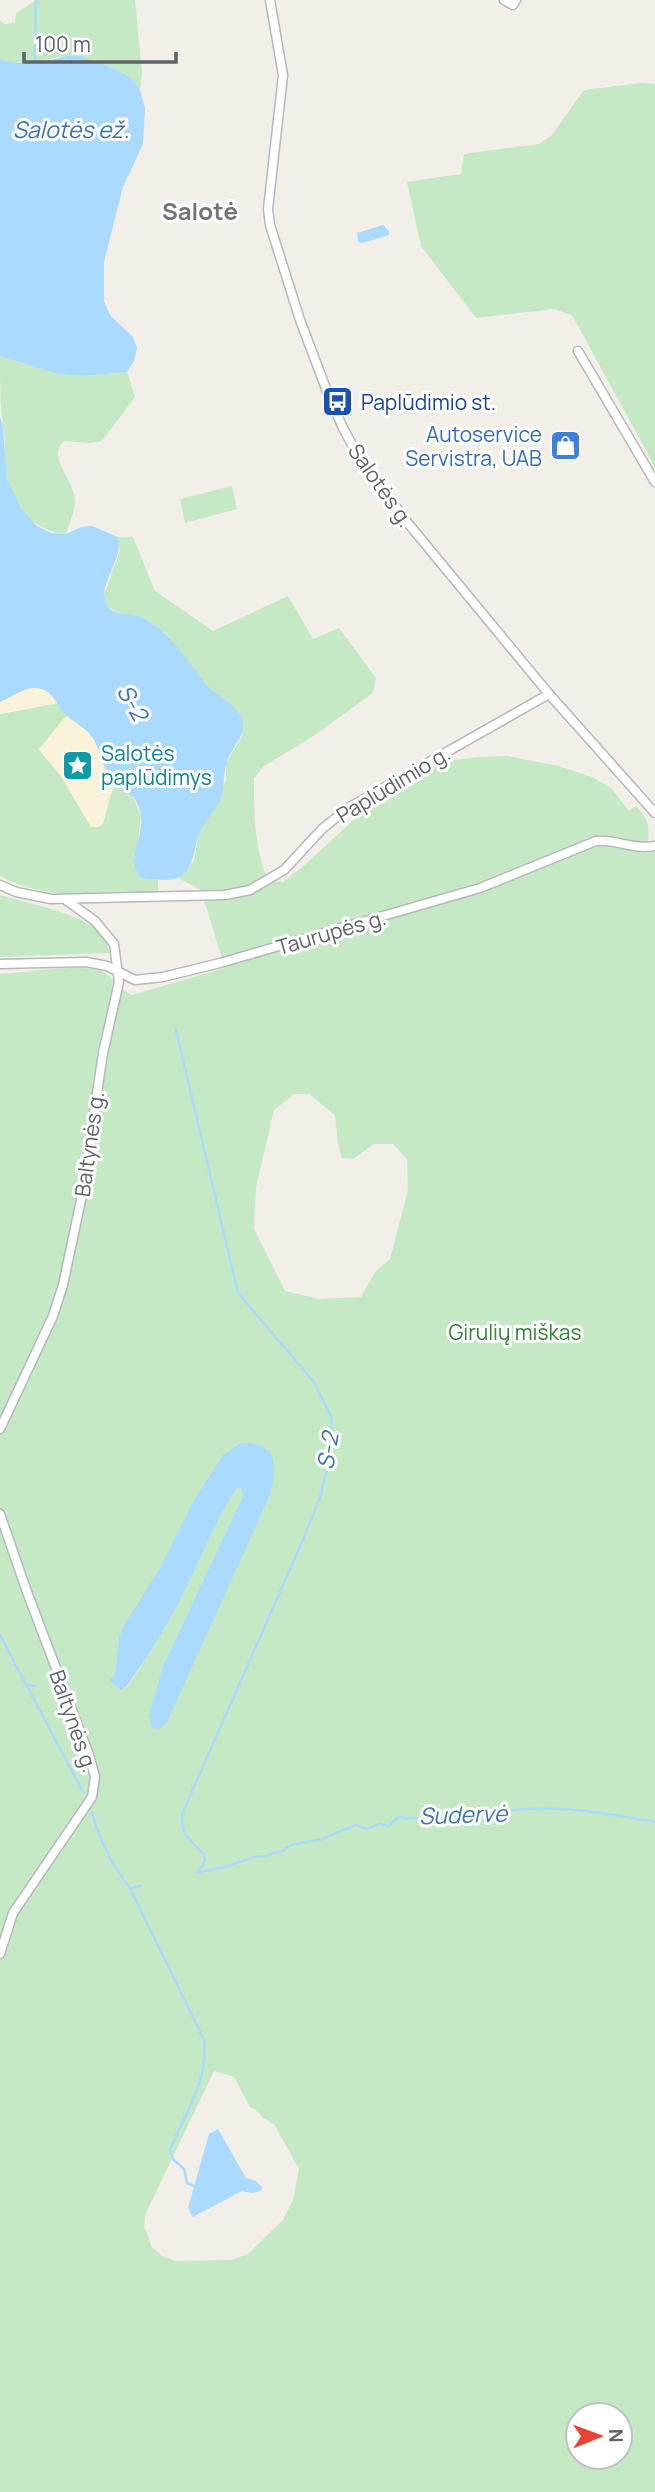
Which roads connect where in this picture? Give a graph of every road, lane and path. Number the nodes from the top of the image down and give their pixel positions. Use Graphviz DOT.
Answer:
graph roads {
  1 [pos="270,0"];
  2 [pos="504,0"];
  3 [pos="516,0"];
  4 [pos="578,351"];
  5 [pos="655,482"];
  6 [pos="549,694"];
  7 [pos="655,813"];
  8 [pos="655,846"];
  9 [pos="0,885"];
  10 [pos="66,900"];
  11 [pos="0,964"];
  12 [pos="119,972"];
  13 [pos="0,1429"];
  14 [pos="0,1514"];
  15 [pos="0,1954"];
  1 -- 6 [label="street, Salotės g."];
  2 -- 3 [label="street"];
  4 -- 5 [label="street"];
  6 -- 7 [label="street, Salotės g."];
  6 -- 10 [label="street, Paplūdimio g."];
  8 -- 12 [label="street, Taurupės g."];
  9 -- 10 [label="street, Paplūdimio g."];
  10 -- 12 [label="street"];
  11 -- 12 [label="street, Taurupės g."];
  12 -- 13 [label="street, Baltynės g."];
  14 -- 15 [label="street, Baltynės g."];
}
